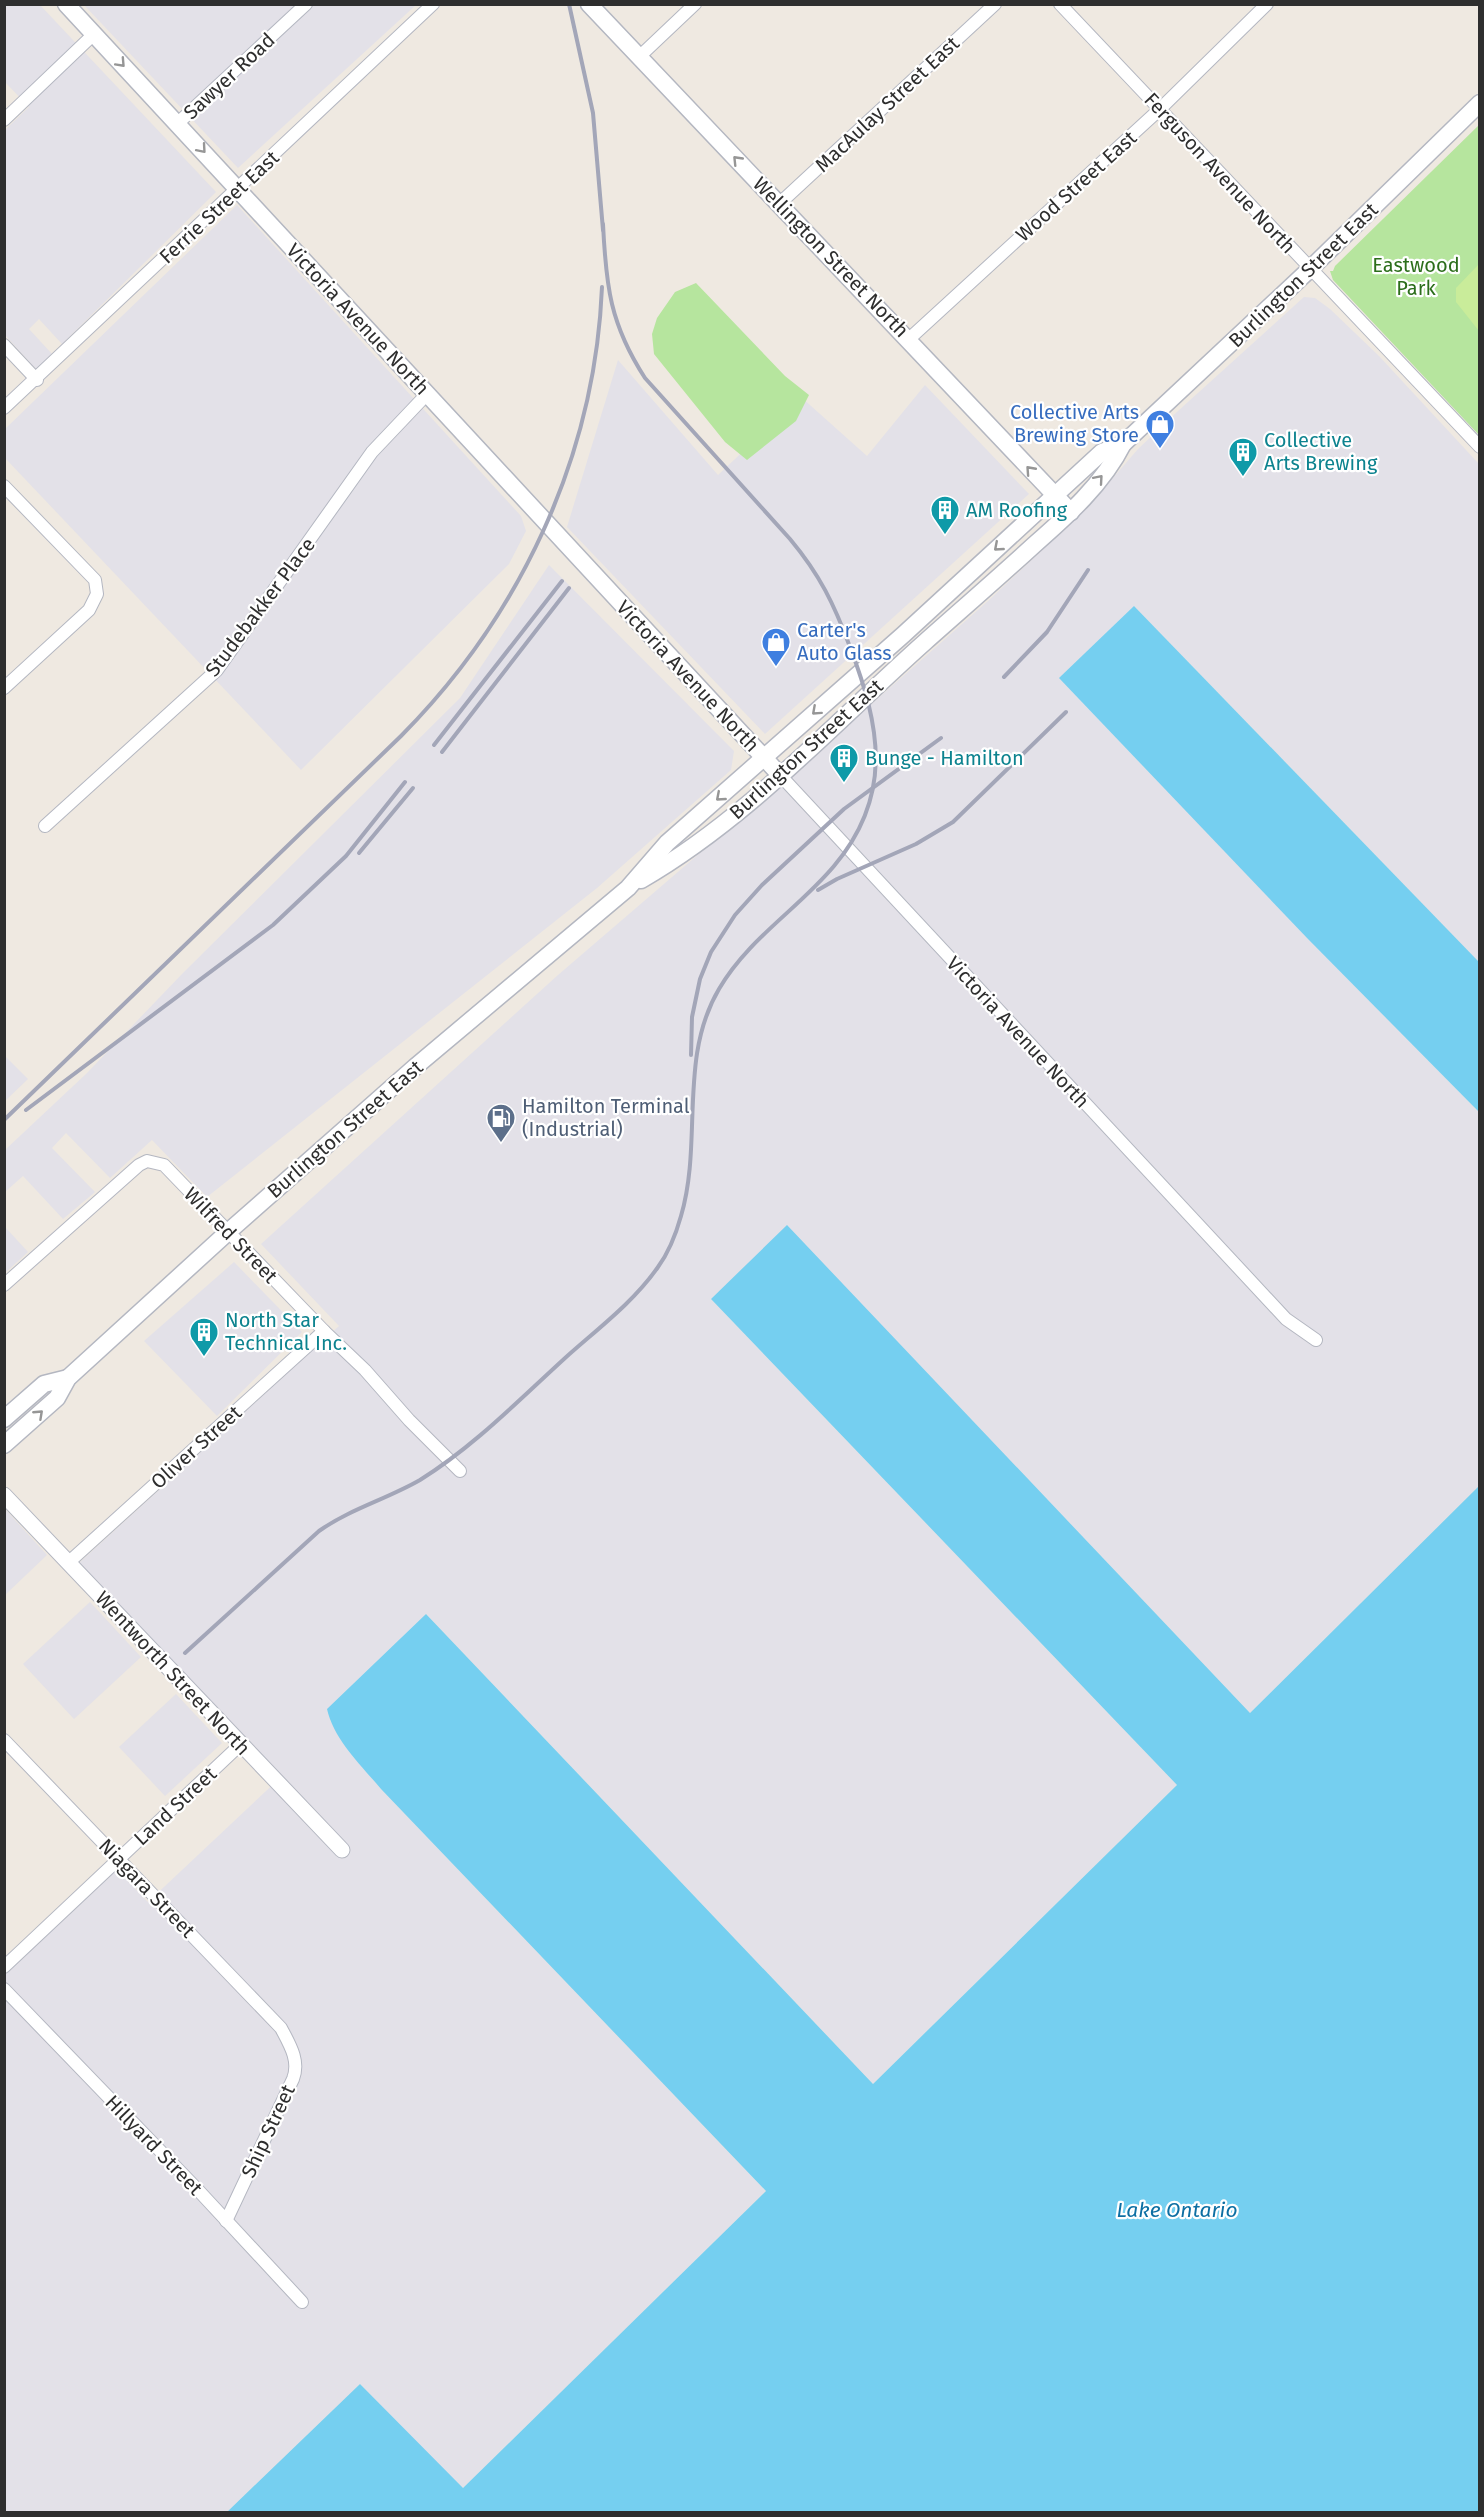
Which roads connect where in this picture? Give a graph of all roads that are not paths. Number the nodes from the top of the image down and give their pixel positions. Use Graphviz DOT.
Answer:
graph roads {
  1 [pos="66,4"];
  2 [pos="306,4"];
  3 [pos="433,4"];
  4 [pos="589,4"];
  5 [pos="695,4"];
  6 [pos="995,4"];
  7 [pos="1060,4"];
  8 [pos="1267,4"];
  9 [pos="94,34"];
  10 [pos="639,57"];
  11 [pos="1479,104"];
  12 [pos="1160,109"];
  13 [pos="4,120"];
  14 [pos="178,123"];
  15 [pos="236,190"];
  16 [pos="779,204"];
  17 [pos="1310,269"];
  18 [pos="909,339"];
  19 [pos="4,345"];
  20 [pos="37,380"];
  21 [pos="429,393"];
  22 [pos="4,408"];
  23 [pos="1123,444"];
  24 [pos="1479,447"];
  25 [pos="6,492"];
  26 [pos="1055,497"];
  27 [pos="1071,512"];
  28 [pos="4,688"];
  29 [pos="764,758"];
  30 [pos="780,775"];
  31 [pos="45,826"];
  32 [pos="628,888"];
  33 [pos="228,1232"];
  34 [pos="4,1285"];
  35 [pos="324,1331"];
  36 [pos="1316,1340"];
  37 [pos="68,1378"];
  38 [pos="4,1419"];
  39 [pos="4,1446"];
  40 [pos="460,1471"];
  41 [pos="4,1495"];
  42 [pos="69,1563"];
  43 [pos="4,1740"];
  44 [pos="241,1744"];
  45 [pos="342,1850"];
  46 [pos="118,1858"];
  47 [pos="4,1967"];
  48 [pos="4,1989"];
  49 [pos="287,2039"];
  50 [pos="226,2221"];
  51 [pos="302,2302"];
  1 -- 9 [label="main road, Victoria Avenue North"];
  2 -- 14 [label="street, Sawyer Road"];
  3 -- 15 [label="street, Ferrie Street East"];
  4 -- 10 [label="main road, Wellington Street North"];
  5 -- 10 [label="street"];
  6 -- 16 [label="street, MacAulay Street East"];
  7 -- 12 [label="street, Ferguson Avenue North"];
  8 -- 12 [label="street, Wood Street East"];
  9 -- 13 [label="street"];
  9 -- 14 [label="main road, Victoria Avenue North, one-way"];
  16 -- 10 [label="main road, Wellington Street North, one-way"];
  11 -- 17 [label="main road, Burlington Street East"];
  12 -- 17 [label="street, Ferguson Avenue North"];
  12 -- 18 [label="street, Wood Street East"];
  14 -- 15 [label="main road, Victoria Avenue North, one-way"];
  15 -- 20 [label="street, Ferrie Street East"];
  15 -- 21 [label="main road, Victoria Avenue North"];
  16 -- 18 [label="main road, Wellington Street North"];
  17 -- 23 [label="main road, Burlington Street East"];
  17 -- 24 [label="street, Ferguson Avenue North"];
  26 -- 18 [label="main road, Wellington Street North, one-way"];
  19 -- 20 [label="street"];
  20 -- 22 [label="street, Ferrie Street East"];
  21 -- 29 [label="main road, Victoria Avenue North"];
  21 -- 31 [label="street, Studebakker Place"];
  23 -- 26 [label="main road, Burlington Street East"];
  27 -- 23 [label="main road, Burlington Street East, one-way"];
  25 -- 28 [label="street"];
  26 -- 27 [label="main road, Wellington Street North"];
  26 -- 29 [label="main road, Burlington Street East, one-way"];
  27 -- 30 [label="main road, Burlington Street East"];
  29 -- 30 [label="main road, Victoria Avenue North"];
  29 -- 32 [label="main road, Burlington Street East, one-way"];
  30 -- 32 [label="main road, Burlington Street East"];
  30 -- 36 [label="street, Victoria Avenue North"];
  32 -- 33 [label="main road, Burlington Street East"];
  33 -- 34 [label="street, Wilfred Street"];
  33 -- 35 [label="street, Wilfred Street"];
  33 -- 37 [label="main road, Burlington Street East"];
  35 -- 40 [label="street, Wilfred Street"];
  35 -- 42 [label="street, Oliver Street"];
  37 -- 38 [label="main road, Burlington Street East"];
  39 -- 37 [label="main road, Burlington Street East, one-way"];
  41 -- 42 [label="street, Wentworth Street North"];
  42 -- 44 [label="street, Wentworth Street North"];
  43 -- 46 [label="street, Niagara Street"];
  44 -- 45 [label="street, Wentworth Street North"];
  44 -- 46 [label="street, Land Street"];
  46 -- 47 [label="street, Land Street"];
  46 -- 49 [label="street, Niagara Street"];
  48 -- 50 [label="street, Hillyard Street"];
  49 -- 50 [label="street, Ship Street"];
  50 -- 51 [label="street, Hillyard Street"];
}
